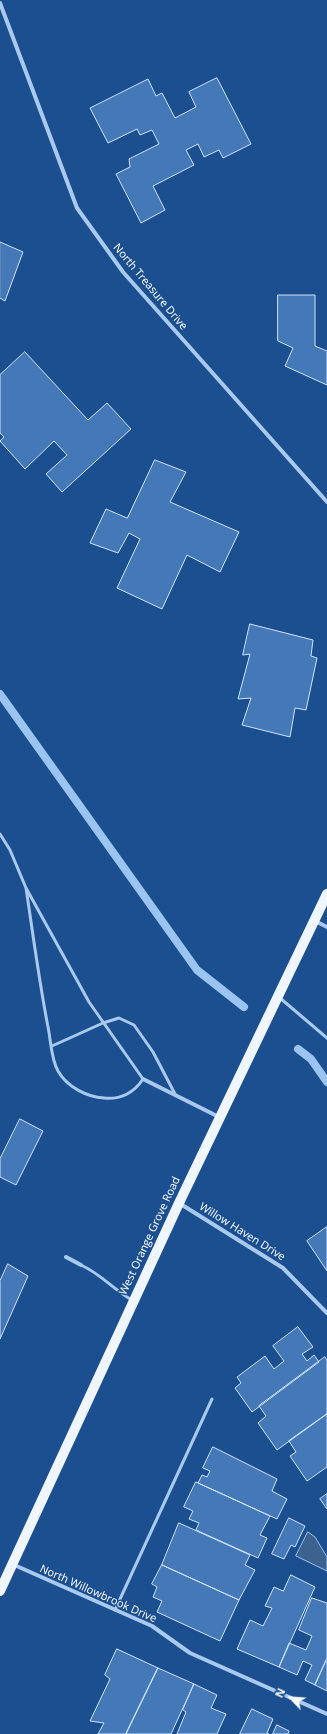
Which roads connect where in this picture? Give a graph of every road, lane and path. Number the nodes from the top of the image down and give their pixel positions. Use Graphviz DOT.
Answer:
graph roads {
  1 [pos="0,4"];
  2 [pos="327,502"];
  3 [pos="0,834"];
  4 [pos="26,888"];
  5 [pos="327,894"];
  6 [pos="314,921"];
  7 [pos="327,927"];
  8 [pos="278,997"];
  9 [pos="103,1023"];
  10 [pos="327,1038"];
  11 [pos="52,1046"];
  12 [pos="143,1079"];
  13 [pos="175,1096"];
  14 [pos="220,1117"];
  15 [pos="179,1203"];
  16 [pos="66,1257"];
  17 [pos="81,1265"];
  18 [pos="134,1300"];
  19 [pos="327,1312"];
  20 [pos="212,1399"];
  21 [pos="12,1564"];
  22 [pos="0,1591"];
  23 [pos="115,1610"];
  24 [pos="327,1714"];
  1 -- 2 [label="street, North Treasure Drive"];
  3 -- 4 [label="lane"];
  4 -- 9 [label="lane"];
  4 -- 11 [label="lane"];
  5 -- 6 [label="main road, West Orange Grove Road"];
  6 -- 7 [label="street"];
  6 -- 8 [label="main road, West Orange Grove Road"];
  8 -- 10 [label="lane"];
  8 -- 14 [label="main road, West Orange Grove Road"];
  9 -- 11 [label="lane"];
  9 -- 12 [label="lane"];
  9 -- 13 [label="lane"];
  11 -- 12 [label="lane"];
  12 -- 13 [label="street"];
  13 -- 14 [label="street"];
  14 -- 15 [label="main road, West Orange Grove Road"];
  15 -- 18 [label="main road, West Orange Grove Road"];
  15 -- 19 [label="street, Willow Haven Drive"];
  16 -- 17 [label="street"];
  17 -- 18 [label="lane"];
  18 -- 21 [label="main road, West Orange Grove Road"];
  20 -- 23 [label="lane"];
  21 -- 22 [label="main road, West Orange Grove Road"];
  21 -- 23 [label="street, North Willowbrook Drive"];
  23 -- 24 [label="street, North Willowbrook Drive"];
}
